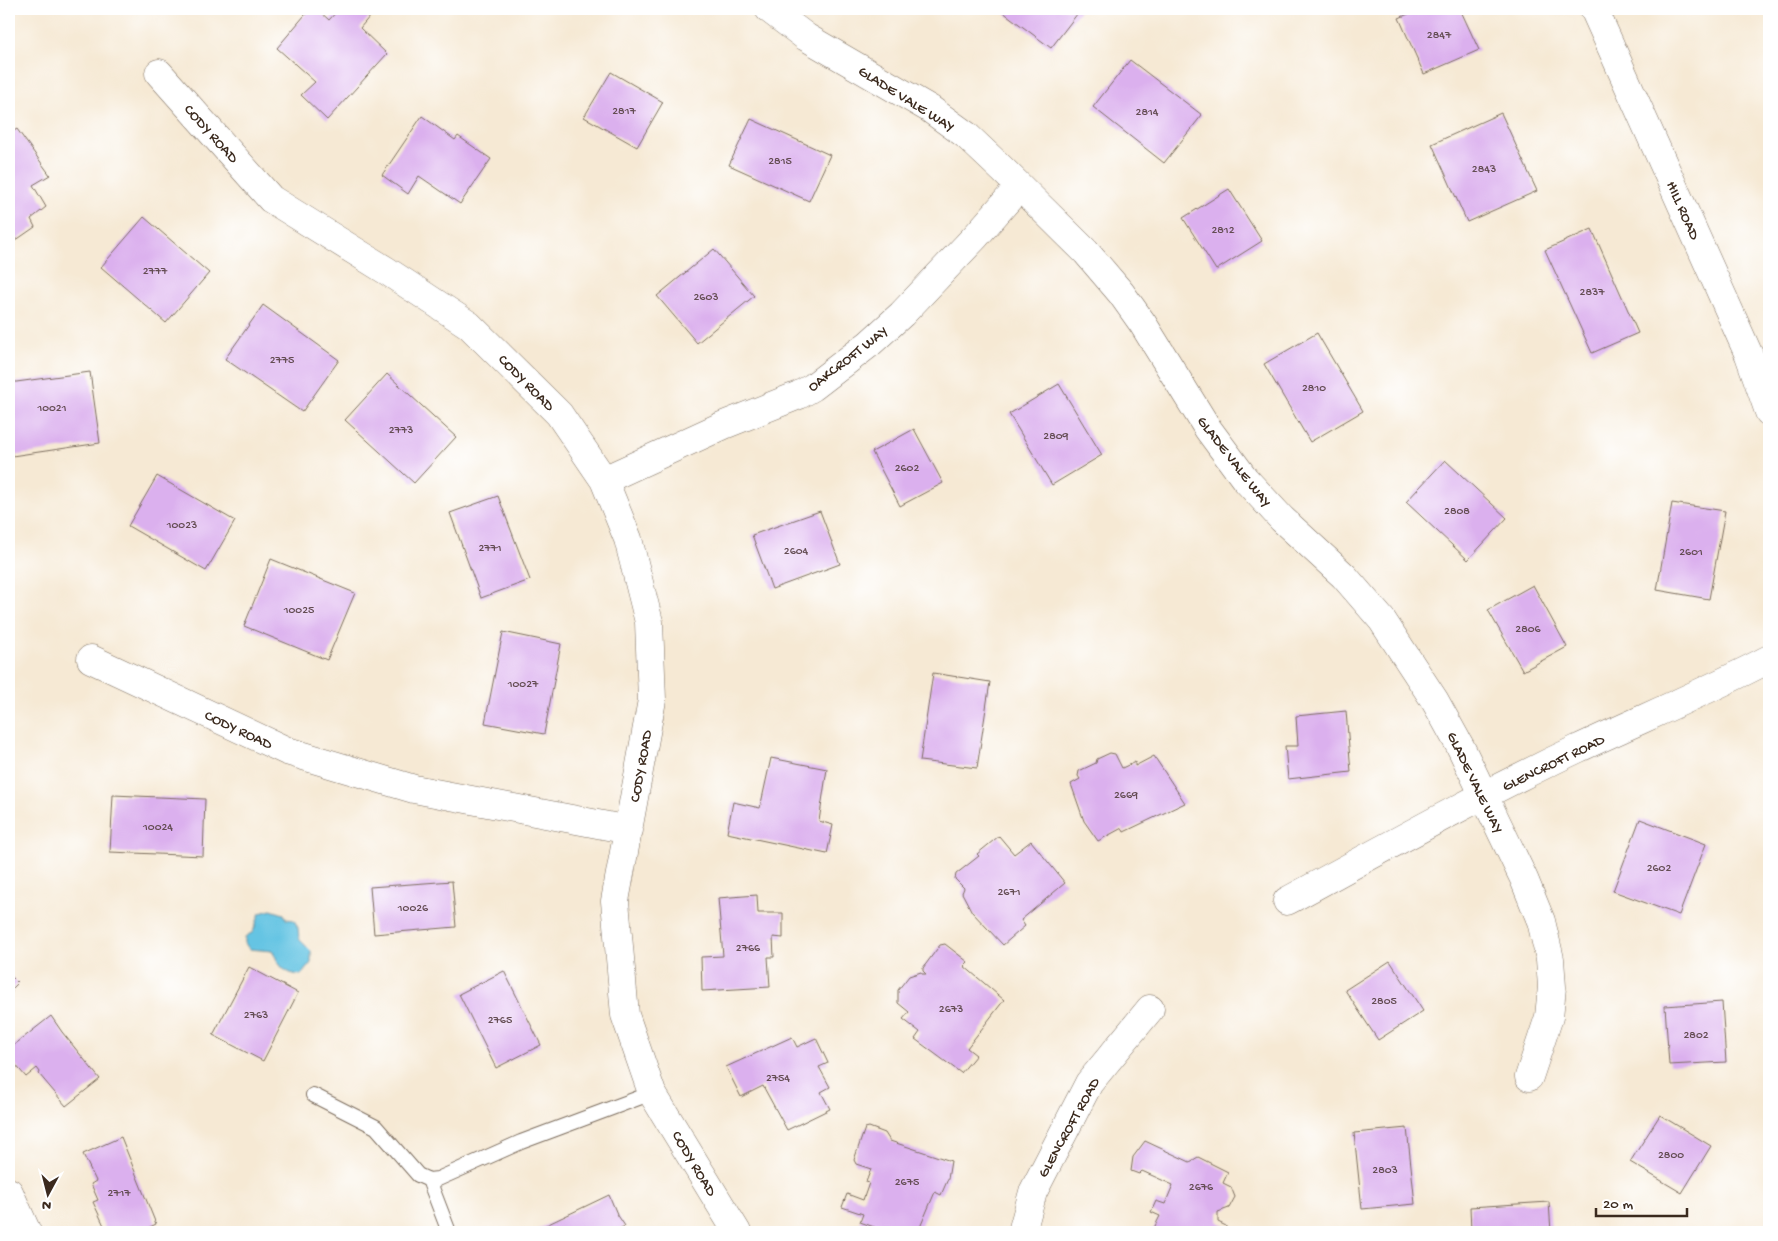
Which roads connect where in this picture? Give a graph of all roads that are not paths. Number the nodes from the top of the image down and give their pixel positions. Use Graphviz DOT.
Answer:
graph roads {
  1 [pos="769,9"];
  2 [pos="1594,9"];
  3 [pos="159,74"];
  4 [pos="1019,187"];
  5 [pos="1769,412"];
  6 [pos="604,480"];
  7 [pos="91,659"];
  8 [pos="1769,659"];
  9 [pos="1484,796"];
  10 [pos="629,830"];
  11 [pos="1287,900"];
  12 [pos="1150,1009"];
  13 [pos="1529,1077"];
  14 [pos="652,1093"];
  15 [pos="313,1095"];
  16 [pos="429,1180"];
  17 [pos="9,1192"];
  18 [pos="27,1232"];
  19 [pos="449,1232"];
  20 [pos="737,1232"];
  21 [pos="1022,1232"];
  1 -- 4 [label="street, GLADE VALE WAY"];
  2 -- 5 [label="street, HILL ROAD"];
  3 -- 6 [label="street, CODY ROAD"];
  4 -- 6 [label="street, OAKCROFT WAY"];
  4 -- 9 [label="street, GLADE VALE WAY"];
  6 -- 10 [label="street, CODY ROAD"];
  7 -- 10 [label="street, CODY ROAD"];
  8 -- 9 [label="street, GLENCROFT ROAD"];
  9 -- 11 [label="street, GLENCROFT ROAD"];
  9 -- 13 [label="street, GLADE VALE WAY"];
  10 -- 14 [label="street, CODY ROAD"];
  12 -- 21 [label="street, GLENCROFT ROAD"];
  14 -- 16 [label="lane"];
  14 -- 20 [label="street, CODY ROAD"];
  15 -- 16 [label="lane"];
  16 -- 19 [label="lane"];
  17 -- 18 [label="street"];
}
